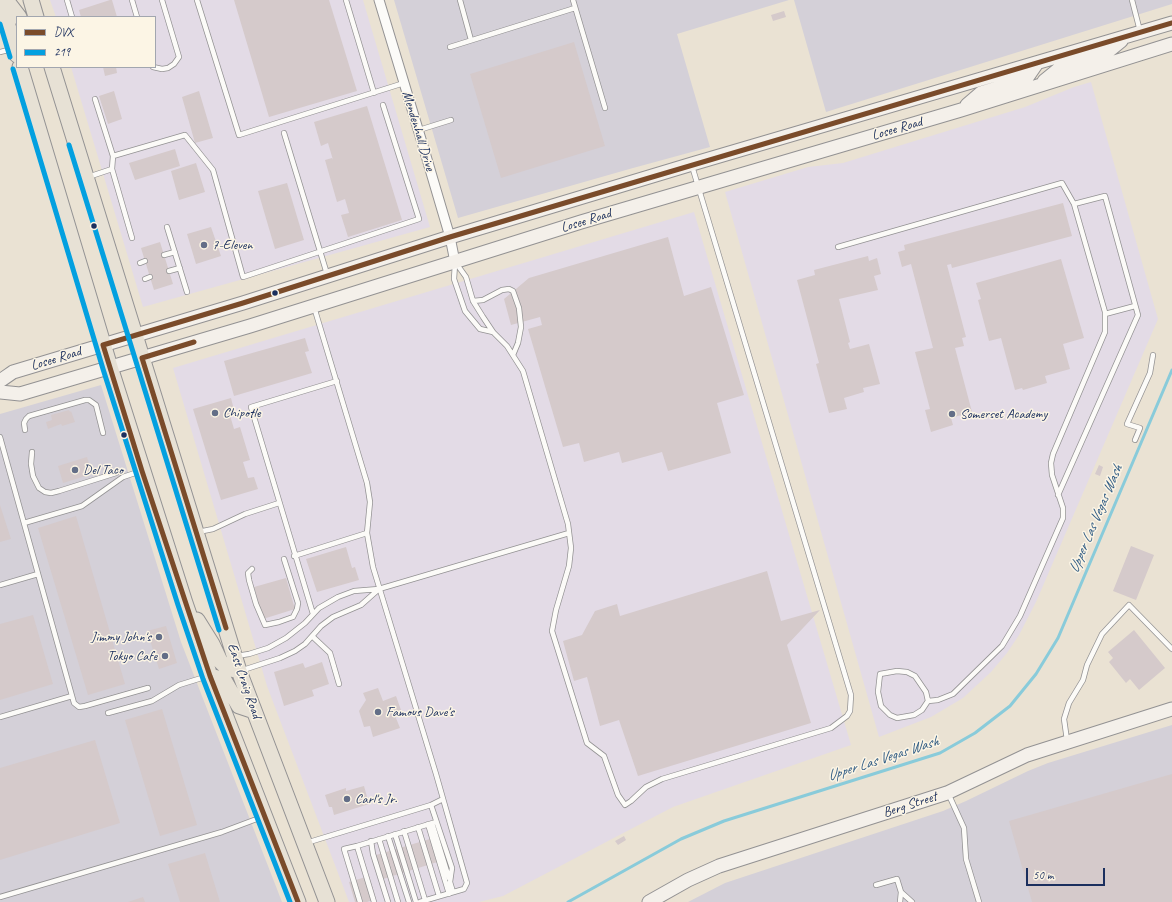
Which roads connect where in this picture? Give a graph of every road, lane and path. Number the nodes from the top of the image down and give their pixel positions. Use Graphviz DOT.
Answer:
graph roads {
  1 [pos="0,0"];
  2 [pos="6,0"];
  3 [pos="31,0"];
  4 [pos="67,0"];
  5 [pos="132,0"];
  6 [pos="162,0"];
  7 [pos="197,0"];
  8 [pos="346,0"];
  9 [pos="379,0"];
  10 [pos="460,0"];
  11 [pos="572,0"];
  12 [pos="1132,0"];
  13 [pos="575,8"];
  14 [pos="18,16"];
  15 [pos="36,16"];
  16 [pos="72,16"];
  17 [pos="137,16"];
  18 [pos="1172,23"];
  19 [pos="1141,32"];
  20 [pos="1126,37"];
  21 [pos="471,40"];
  22 [pos="1172,44"];
  23 [pos="450,47"];
  24 [pos="16,51"];
  25 [pos="0,52"];
  26 [pos="1037,63"];
  27 [pos="20,68"];
  28 [pos="52,68"];
  29 [pos="156,68"];
  30 [pos="404,83"];
  31 [pos="1037,86"];
  32 [pos="374,93"];
  33 [pos="95,99"];
  34 [pos="383,105"];
  35 [pos="605,108"];
  36 [pos="961,110"];
  37 [pos="451,120"];
  38 [pos="419,130"];
  39 [pos="284,133"];
  40 [pos="113,156"];
  41 [pos="692,164"];
  42 [pos="112,169"];
  43 [pos="86,178"];
  44 [pos="698,187"];
  45 [pos="1074,204"];
  46 [pos="167,226"];
  47 [pos="450,237"];
  48 [pos="132,238"];
  49 [pos="838,247"];
  50 [pos="321,251"];
  51 [pos="175,252"];
  52 [pos="164,255"];
  53 [pos="145,261"];
  54 [pos="455,262"];
  55 [pos="140,263"];
  56 [pos="180,268"];
  57 [pos="169,271"];
  58 [pos="328,276"];
  59 [pos="150,277"];
  60 [pos="145,278"];
  61 [pos="187,292"];
  62 [pos="473,301"];
  63 [pos="314,305"];
  64 [pos="1135,306"];
  65 [pos="1105,314"];
  66 [pos="493,332"];
  67 [pos="135,335"];
  68 [pos="103,345"];
  69 [pos="513,355"];
  70 [pos="1153,355"];
  71 [pos="142,358"];
  72 [pos="110,367"];
  73 [pos="0,381"];
  74 [pos="337,381"];
  75 [pos="0,392"];
  76 [pos="25,430"];
  77 [pos="103,433"];
  78 [pos="0,437"];
  79 [pos="1135,440"];
  80 [pos="32,452"];
  81 [pos="142,471"];
  82 [pos="116,473"];
  83 [pos="1058,495"];
  84 [pos="279,503"];
  85 [pos="24,523"];
  86 [pos="197,533"];
  87 [pos="367,533"];
  88 [pos="569,533"];
  89 [pos="294,556"];
  90 [pos="284,559"];
  91 [pos="252,569"];
  92 [pos="38,574"];
  93 [pos="0,585"];
  94 [pos="379,589"];
  95 [pos="185,603"];
  96 [pos="313,614"];
  97 [pos="312,636"];
  98 [pos="1172,649"];
  99 [pos="234,656"];
  100 [pos="239,671"];
  101 [pos="210,676"];
  102 [pos="339,684"];
  103 [pos="148,688"];
  104 [pos="72,696"];
  105 [pos="928,701"];
  106 [pos="1172,709"];
  107 [pos="254,711"];
  108 [pos="108,713"];
  109 [pos="0,717"];
  110 [pos="1068,742"];
  111 [pos="947,793"];
  112 [pos="443,799"];
  113 [pos="432,805"];
  114 [pos="265,816"];
  115 [pos="432,823"];
  116 [pos="418,827"];
  117 [pos="404,831"];
  118 [pos="395,834"];
  119 [pos="388,836"];
  120 [pos="379,839"];
  121 [pos="370,842"];
  122 [pos="304,844"];
  123 [pos="356,846"];
  124 [pos="876,885"];
  125 [pos="901,892"];
  126 [pos="451,893"];
  127 [pos="440,896"];
  128 [pos="0,897"];
  129 [pos="422,901"];
  130 [pos="298,902"];
  131 [pos="327,902"];
  132 [pos="360,902"];
  133 [pos="374,902"];
  134 [pos="388,902"];
  135 [pos="398,902"];
  136 [pos="409,902"];
  137 [pos="416,902"];
  138 [pos="649,902"];
  139 [pos="900,902"];
  140 [pos="912,902"];
  141 [pos="979,902"];
  1 -- 24 [label="main road"];
  2 -- 14 [label="main road"];
  3 -- 15 [label="main road"];
  4 -- 16 [label="lane"];
  5 -- 17 [label="lane"];
  6 -- 29 [label="lane"];
  7 -- 32 [label="lane"];
  8 -- 32 [label="lane"];
  9 -- 30 [label="street, Mendenhall Drive"];
  10 -- 21 [label="lane"];
  11 -- 13 [label="lane"];
  12 -- 19 [label="lane"];
  13 -- 21 [label="lane"];
  13 -- 35 [label="lane"];
  18 -- 19 [label="main road, Losee Road"];
  19 -- 20 [label="main road, Losee Road"];
  20 -- 26 [label="main road, Losee Road"];
  20 -- 31 [label="main road"];
  21 -- 23 [label="lane"];
  22 -- 31 [label="main road, Losee Road"];
  24 -- 25 [label="lane"];
  26 -- 36 [label="main road"];
  26 -- 41 [label="main road, Losee Road"];
  27 -- 68 [label="main road, East Craig Road"];
  28 -- 43 [label="main road, East Craig Road"];
  30 -- 32 [label="lane"];
  30 -- 38 [label="street, Mendenhall Drive"];
  31 -- 36 [label="main road, Losee Road"];
  33 -- 40 [label="lane"];
  34 -- 50 [label="lane"];
  36 -- 44 [label="main road, Losee Road"];
  37 -- 38 [label="lane"];
  38 -- 47 [label="street, Mendenhall Drive"];
  39 -- 50 [label="lane"];
  40 -- 42 [label="lane"];
  40 -- 50 [label="lane"];
  41 -- 44 [label="lane"];
  41 -- 47 [label="main road, Losee Road"];
  42 -- 43 [label="lane"];
  42 -- 48 [label="lane"];
  43 -- 67 [label="main road, East Craig Road"];
  44 -- 54 [label="main road, Losee Road"];
  44 -- 88 [label="lane"];
  45 -- 49 [label="lane"];
  45 -- 64 [label="lane"];
  45 -- 65 [label="lane"];
  46 -- 51 [label="lane"];
  47 -- 54 [label="street, Mendenhall Drive"];
  47 -- 58 [label="main road, Losee Road"];
  50 -- 58 [label="lane"];
  51 -- 52 [label="lane"];
  51 -- 56 [label="lane"];
  53 -- 55 [label="lane"];
  54 -- 62 [label="lane"];
  54 -- 63 [label="main road, Losee Road"];
  54 -- 66 [label="lane"];
  56 -- 57 [label="lane"];
  56 -- 61 [label="lane"];
  58 -- 67 [label="main road, Losee Road"];
  59 -- 60 [label="lane"];
  62 -- 66 [label="lane"];
  62 -- 69 [label="lane"];
  63 -- 71 [label="main road, Losee Road"];
  63 -- 74 [label="lane"];
  64 -- 65 [label="lane"];
  64 -- 83 [label="lane"];
  65 -- 83 [label="lane"];
  66 -- 69 [label="lane"];
  67 -- 68 [label="main road, Losee Road"];
  67 -- 71 [label="main road, East Craig Road"];
  68 -- 72 [label="main road, East Craig Road"];
  68 -- 73 [label="main road, Losee Road"];
  69 -- 88 [label="lane"];
  70 -- 79 [label="lane"];
  71 -- 72 [label="main road, Losee Road"];
  71 -- 86 [label="main road, East Craig Road"];
  72 -- 75 [label="main road, Losee Road"];
  72 -- 81 [label="main road, East Craig Road"];
  74 -- 84 [label="lane"];
  74 -- 87 [label="lane"];
  76 -- 77 [label="lane"];
  78 -- 85 [label="lane"];
  80 -- 82 [label="lane"];
  81 -- 85 [label="lane"];
  81 -- 95 [label="main road, East Craig Road"];
  83 -- 105 [label="lane"];
  84 -- 86 [label="lane"];
  84 -- 89 [label="lane"];
  85 -- 92 [label="lane"];
  86 -- 99 [label="main road, East Craig Road"];
  87 -- 89 [label="lane"];
  87 -- 94 [label="lane"];
  88 -- 94 [label="lane"];
  89 -- 96 [label="lane"];
  90 -- 91 [label="lane"];
  92 -- 93 [label="lane"];
  92 -- 104 [label="lane"];
  94 -- 96 [label="lane"];
  94 -- 97 [label="lane"];
  94 -- 112 [label="lane"];
  95 -- 100 [label="main road"];
  95 -- 101 [label="main road, East Craig Road"];
  96 -- 99 [label="lane"];
  97 -- 100 [label="lane"];
  97 -- 102 [label="lane"];
  98 -- 110 [label="lane"];
  99 -- 100 [label="main road, East Craig Road"];
  100 -- 107 [label="main road, East Craig Road"];
  101 -- 107 [label="main road"];
  101 -- 108 [label="lane"];
  101 -- 114 [label="main road, East Craig Road"];
  103 -- 104 [label="lane"];
  104 -- 109 [label="lane"];
  105 -- 105 [label="lane"];
  106 -- 110 [label="main road, Berg Street"];
  107 -- 122 [label="main road, East Craig Road"];
  110 -- 111 [label="main road, Berg Street"];
  111 -- 138 [label="main road, Berg Street"];
  111 -- 141 [label="lane"];
  112 -- 113 [label="lane"];
  112 -- 126 [label="lane"];
  113 -- 115 [label="lane"];
  113 -- 122 [label="lane"];
  114 -- 128 [label="lane"];
  114 -- 130 [label="main road, East Craig Road"];
  115 -- 116 [label="lane"];
  115 -- 126 [label="lane"];
  115 -- 126 [label="lane"];
  116 -- 117 [label="lane"];
  116 -- 127 [label="lane"];
  117 -- 118 [label="lane"];
  117 -- 129 [label="lane"];
  118 -- 119 [label="lane"];
  118 -- 137 [label="lane"];
  119 -- 120 [label="lane"];
  119 -- 136 [label="lane"];
  120 -- 121 [label="lane"];
  120 -- 135 [label="lane"];
  121 -- 123 [label="lane"];
  121 -- 134 [label="lane"];
  122 -- 131 [label="main road, East Craig Road"];
  123 -- 132 [label="lane"];
  123 -- 133 [label="lane"];
  124 -- 125 [label="lane"];
  125 -- 139 [label="lane"];
  125 -- 140 [label="lane"];
  126 -- 127 [label="lane"];
  127 -- 129 [label="lane"];
}
